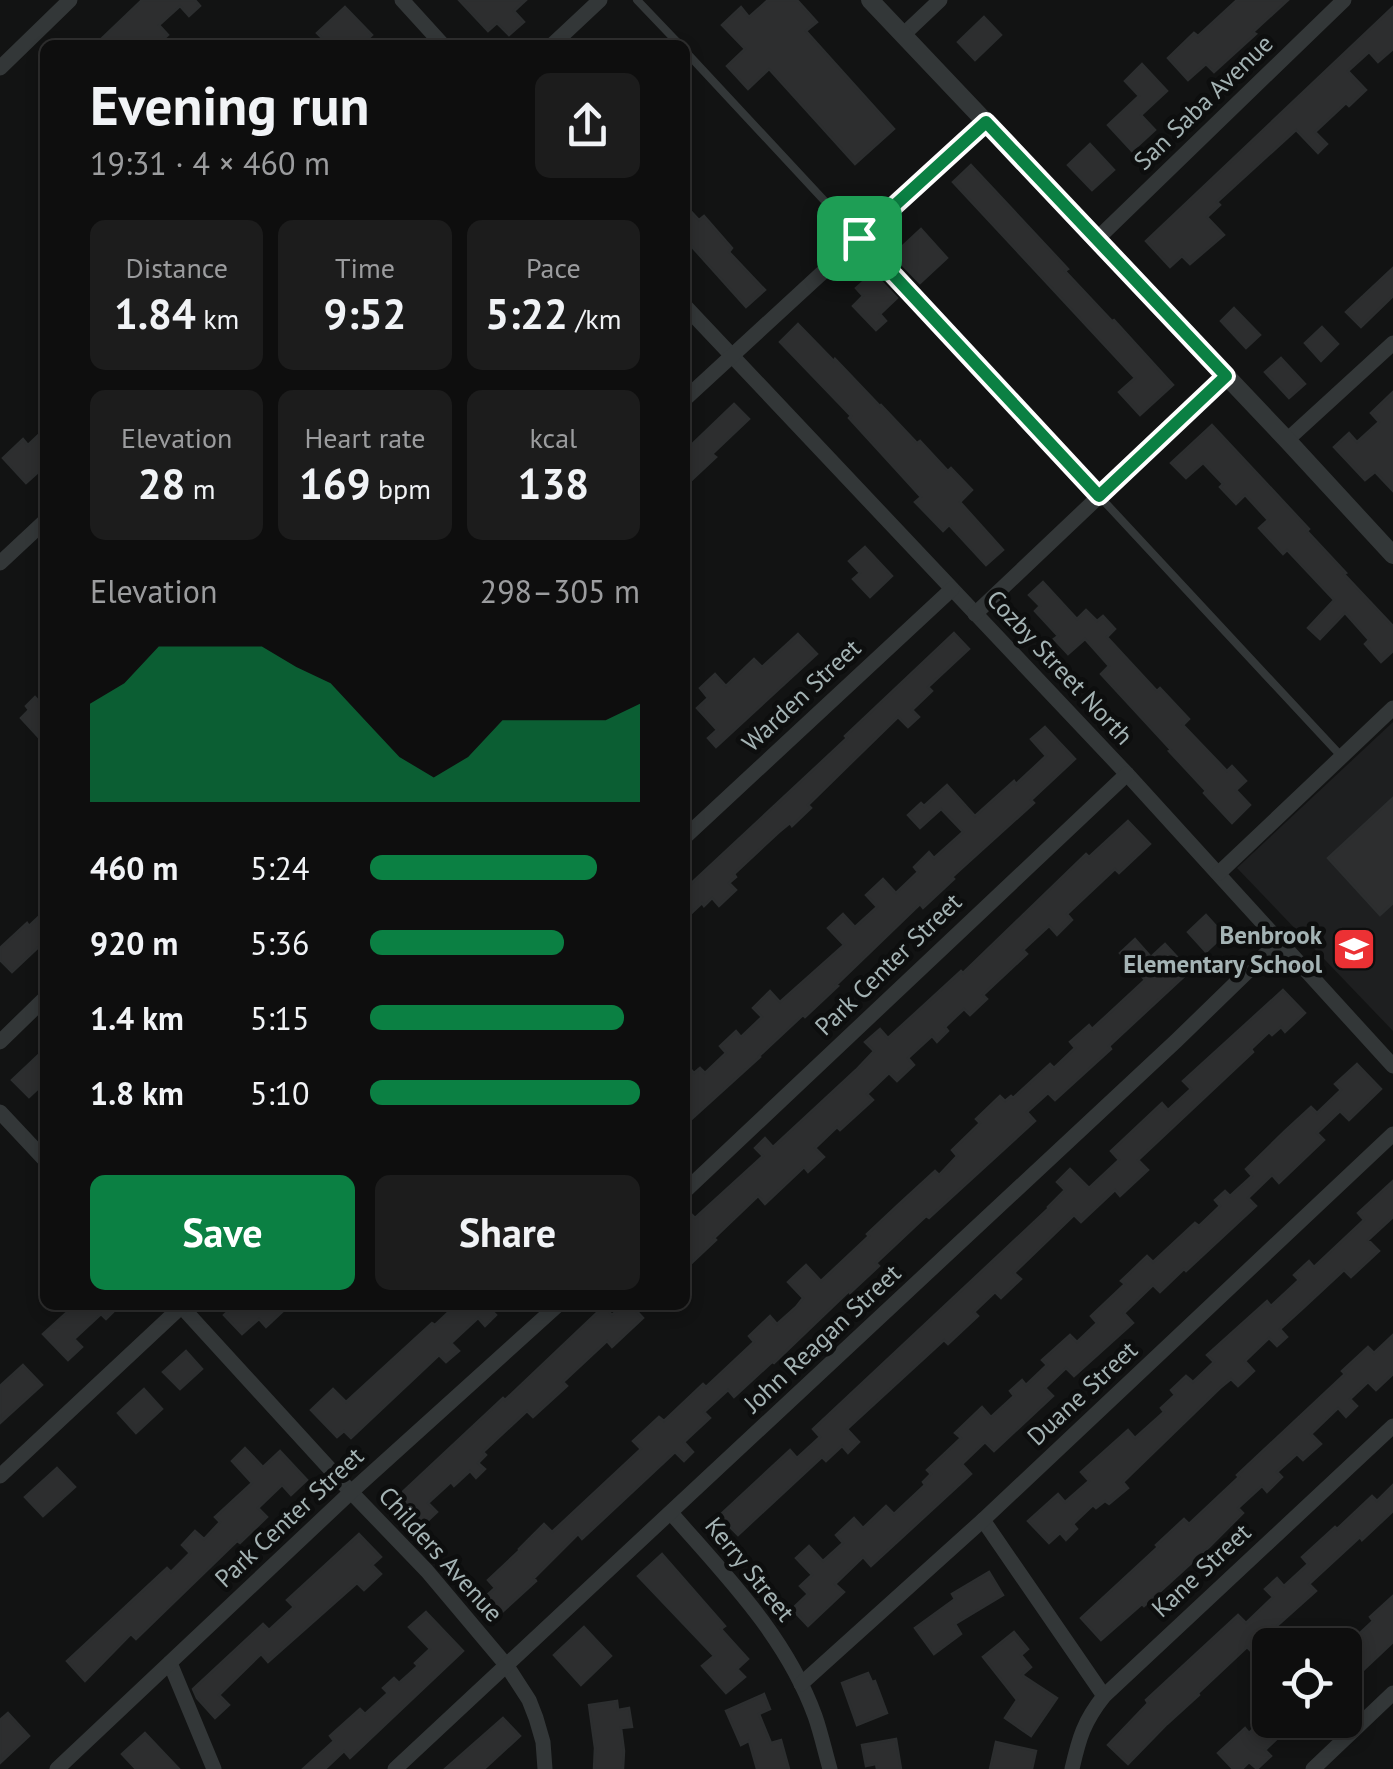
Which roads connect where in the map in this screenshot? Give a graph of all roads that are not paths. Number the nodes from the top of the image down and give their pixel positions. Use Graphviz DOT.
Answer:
graph roads {
  1 [pos="70,0"];
  2 [pos="402,0"];
  3 [pos="600,0"];
  4 [pos="637,0"];
  5 [pos="870,0"];
  6 [pos="940,0"];
  7 [pos="1344,0"];
  8 [pos="903,35"];
  9 [pos="438,40"];
  10 [pos="557,40"];
  11 [pos="675,40"];
  12 [pos="690,55"];
  13 [pos="0,68"];
  14 [pos="986,122"];
  15 [pos="859,238"];
  16 [pos="1096,240"];
  17 [pos="690,311"];
  18 [pos="1393,344"];
  19 [pos="731,356"];
  20 [pos="1226,376"];
  21 [pos="690,394"];
  22 [pos="1287,440"];
  23 [pos="1099,496"];
  24 [pos="40,525"];
  25 [pos="1393,556"];
  26 [pos="0,563"];
  27 [pos="952,588"];
  28 [pos="975,614"];
  29 [pos="1393,708"];
  30 [pos="1342,757"];
  31 [pos="1126,774"];
  32 [pos="690,832"];
  33 [pos="1219,874"];
  34 [pos="1279,941"];
  35 [pos="40,1003"];
  36 [pos="0,1042"];
  37 [pos="1393,1066"];
  38 [pos="0,1112"];
  39 [pos="1393,1134"];
  40 [pos="40,1155"];
  41 [pos="690,1186"];
  42 [pos="177,1310"];
  43 [pos="185,1310"];
  44 [pos="552,1310"];
  45 [pos="1393,1426"];
  46 [pos="0,1476"];
  47 [pos="351,1492"];
  48 [pos="672,1513"];
  49 [pos="982,1520"];
  50 [pos="170,1663"];
  51 [pos="507,1666"];
  52 [pos="801,1684"];
  53 [pos="1393,1693"];
  54 [pos="1104,1696"];
  55 [pos="57,1769"];
  56 [pos="214,1769"];
  57 [pos="395,1769"];
  58 [pos="545,1769"];
  59 [pos="830,1769"];
  60 [pos="1072,1769"];
  61 [pos="1312,1769"];
  1 -- 13 [label="street"];
  2 -- 9 [label="street"];
  3 -- 10 [label="street"];
  4 -- 11 [label="lane"];
  5 -- 8 [label="street"];
  6 -- 8 [label="street"];
  7 -- 16 [label="street, San Saba Avenue"];
  8 -- 14 [label="street"];
  12 -- 15 [label="lane"];
  14 -- 15 [label="street"];
  14 -- 16 [label="street"];
  15 -- 19 [label="street"];
  15 -- 23 [label="lane"];
  16 -- 20 [label="street"];
  17 -- 19 [label="street, Cozby Street North"];
  18 -- 22 [label="street"];
  19 -- 21 [label="street"];
  19 -- 27 [label="street, Cozby Street North"];
  20 -- 22 [label="street"];
  20 -- 23 [label="street"];
  22 -- 25 [label="street"];
  23 -- 28 [label="street"];
  23 -- 30 [label="lane"];
  24 -- 26 [label="street"];
  27 -- 28 [label="street, Cozby Street North"];
  27 -- 32 [label="street, Warden Street"];
  28 -- 31 [label="street, Cozby Street North"];
  29 -- 30 [label="street"];
  30 -- 33 [label="street"];
  31 -- 33 [label="street, Cozby Street North"];
  31 -- 41 [label="street, Park Center Street"];
  33 -- 34 [label="street, Cozby Street North"];
  34 -- 37 [label="street, Cozby Street North"];
  34 -- 48 [label="street, John Reagan Street"];
  35 -- 36 [label="street"];
  38 -- 40 [label="street"];
  39 -- 49 [label="street, Duane Street"];
  42 -- 46 [label="street"];
  43 -- 47 [label="street, Childers Avenue"];
  44 -- 47 [label="street, Park Center Street"];
  45 -- 54 [label="street, Kane Street"];
  47 -- 50 [label="street, Park Center Street"];
  47 -- 51 [label="street, Childers Avenue"];
  48 -- 51 [label="street, John Reagan Street"];
  48 -- 52 [label="street, Kerry Street"];
  49 -- 52 [label="street, Duane Street"];
  49 -- 54 [label="street"];
  50 -- 55 [label="street, Park Center Street"];
  50 -- 56 [label="street"];
  51 -- 57 [label="street, John Reagan Street"];
  51 -- 58 [label="street, Childers Avenue"];
  52 -- 59 [label="street, Kerry Street"];
  53 -- 61 [label="street"];
  54 -- 60 [label="street, Kane Street"];
}
